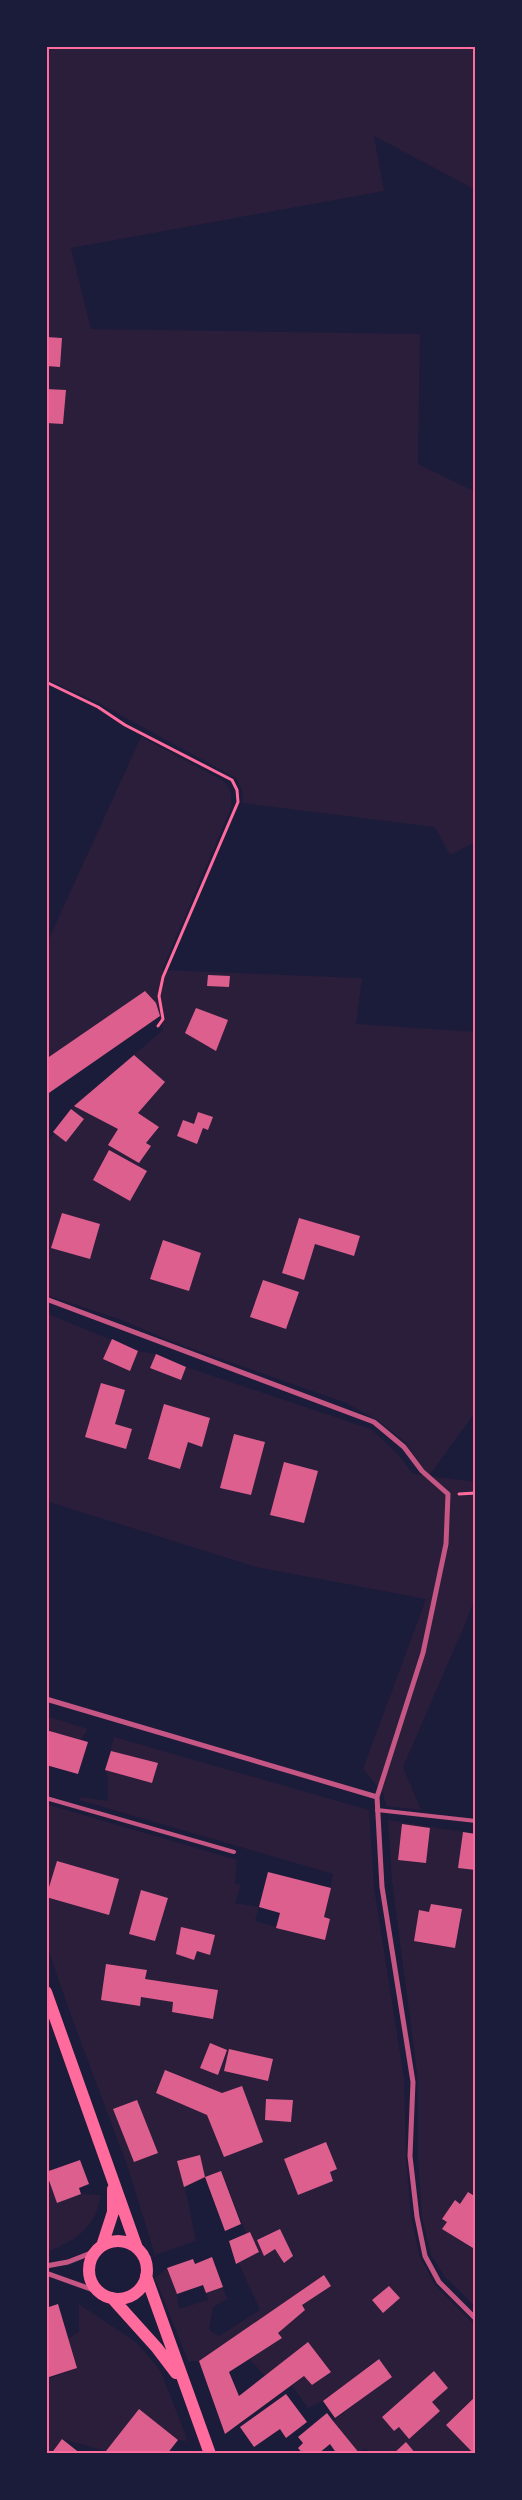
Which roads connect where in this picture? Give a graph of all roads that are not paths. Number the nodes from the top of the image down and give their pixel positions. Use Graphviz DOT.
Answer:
graph roads {
  1 [pos="46,1299"];
  2 [pos="46,1699"];
  3 [pos="46,1798"];
  4 [pos="377,1798"];
  5 [pos="377,1810"];
  6 [pos="476,1821"];
  7 [pos="234,1852"];
  8 [pos="46,1992"];
  9 [pos="113,2179"];
  10 [pos="99,2248"];
  11 [pos="137,2248"];
  12 [pos="46,2266"];
  13 [pos="46,2273"];
  14 [pos="146,2276"];
  15 [pos="99,2292"];
  16 [pos="112,2298"];
  17 [pos="476,2319"];
  18 [pos="184,2383"];
  19 [pos="210,2454"];
  1 -- 4 [label="street"];
  2 -- 4 [label="street"];
  3 -- 7 [label="lane"];
  4 -- 5 [label="street"];
  5 -- 6 [label="lane"];
  5 -- 17 [label="street"];
  8 -- 9 [label="main road"];
  9 -- 10 [label="main road"];
  9 -- 11 [label="main road"];
  10 -- 11 [label="main road"];
  10 -- 12 [label="street"];
  10 -- 15 [label="main road"];
  11 -- 14 [label="main road"];
  13 -- 15 [label="street"];
  14 -- 16 [label="main road"];
  14 -- 18 [label="main road"];
  15 -- 16 [label="main road"];
  16 -- 18 [label="main road"];
  18 -- 19 [label="main road"];
}
